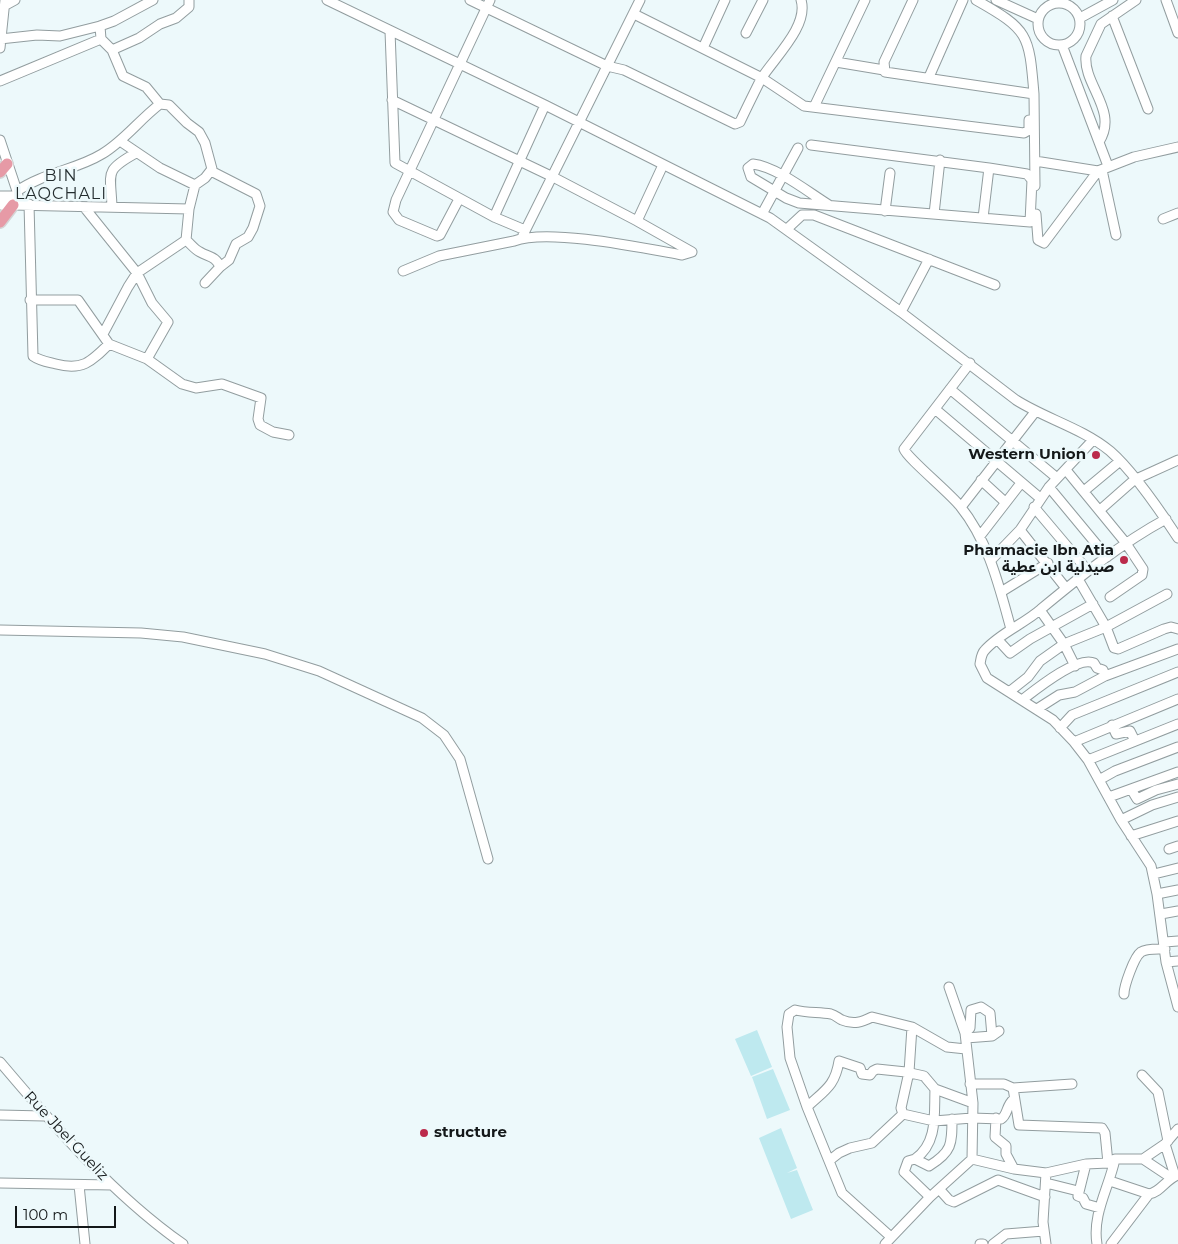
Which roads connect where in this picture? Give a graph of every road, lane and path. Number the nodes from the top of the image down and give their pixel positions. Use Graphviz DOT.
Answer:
graph roads {
  1 [pos="15,0"];
  2 [pos="153,0"];
  3 [pos="189,0"];
  4 [pos="327,0"];
  5 [pos="470,0"];
  6 [pos="640,0"];
  7 [pos="725,0"];
  8 [pos="763,0"];
  9 [pos="801,0"];
  10 [pos="865,0"];
  11 [pos="913,0"];
  12 [pos="963,0"];
  13 [pos="976,0"];
  14 [pos="996,0"];
  15 [pos="1113,0"];
  16 [pos="1136,0"];
  17 [pos="1166,0"];
  18 [pos="4,3"];
  19 [pos="1048,3"];
  20 [pos="488,4"];
  21 [pos="634,14"];
  22 [pos="1112,16"];
  23 [pos="1080,18"];
  24 [pos="1038,19"];
  25 [pos="100,26"];
  26 [pos="390,31"];
  27 [pos="746,33"];
  28 [pos="1178,33"];
  29 [pos="0,39"];
  30 [pos="101,39"];
  31 [pos="1062,45"];
  32 [pos="0,48"];
  33 [pos="703,48"];
  34 [pos="112,50"];
  35 [pos="836,62"];
  36 [pos="461,66"];
  37 [pos="607,66"];
  38 [pos="884,70"];
  39 [pos="929,77"];
  40 [pos="762,78"];
  41 [pos="0,81"];
  42 [pos="1096,92"];
  43 [pos="1032,94"];
  44 [pos="1082,97"];
  45 [pos="392,100"];
  46 [pos="160,104"];
  47 [pos="546,105"];
  48 [pos="814,107"];
  49 [pos="1148,109"];
  50 [pos="435,120"];
  51 [pos="579,124"];
  52 [pos="0,140"];
  53 [pos="120,141"];
  54 [pos="1099,142"];
  55 [pos="811,145"];
  56 [pos="1178,147"];
  57 [pos="798,148"];
  58 [pos="136,153"];
  59 [pos="520,160"];
  60 [pos="940,160"];
  61 [pos="1035,161"];
  62 [pos="663,165"];
  63 [pos="4,168"];
  64 [pos="988,168"];
  65 [pos="1103,169"];
  66 [pos="211,171"];
  67 [pos="409,172"];
  68 [pos="890,173"];
  69 [pos="782,176"];
  70 [pos="553,177"];
  71 [pos="195,185"];
  72 [pos="775,190"];
  73 [pos="0,196"];
  74 [pos="16,197"];
  75 [pos="459,199"];
  76 [pos="29,204"];
  77 [pos="0,205"];
  78 [pos="828,205"];
  79 [pos="84,207"];
  80 [pos="112,207"];
  81 [pos="189,209"];
  82 [pos="885,211"];
  83 [pos="1178,213"];
  84 [pos="762,214"];
  85 [pos="934,214"];
  86 [pos="494,217"];
  87 [pos="983,218"];
  88 [pos="1163,218"];
  89 [pos="638,221"];
  90 [pos="0,222"];
  91 [pos="787,229"];
  92 [pos="524,233"];
  93 [pos="1116,235"];
  94 [pos="186,240"];
  95 [pos="929,259"];
  96 [pos="220,267"];
  97 [pos="403,271"];
  98 [pos="137,274"];
  99 [pos="205,283"];
  100 [pos="995,285"];
  101 [pos="30,300"];
  102 [pos="901,312"];
  103 [pos="104,334"];
  104 [pos="109,344"];
  105 [pos="147,359"];
  106 [pos="970,363"];
  107 [pos="950,389"];
  108 [pos="935,409"];
  109 [pos="1036,412"];
  110 [pos="289,435"];
  111 [pos="1093,440"];
  112 [pos="1014,442"];
  113 [pos="1178,460"];
  114 [pos="1120,461"];
  115 [pos="996,462"];
  116 [pos="1066,470"];
  117 [pos="1058,478"];
  118 [pos="981,480"];
  119 [pos="1134,480"];
  120 [pos="1021,484"];
  121 [pos="1049,487"];
  122 [pos="1084,492"];
  123 [pos="1040,498"];
  124 [pos="1005,502"];
  125 [pos="961,507"];
  126 [pos="1034,507"];
  127 [pos="1100,510"];
  128 [pos="1166,519"];
  129 [pos="1020,530"];
  130 [pos="980,536"];
  131 [pos="1178,538"];
  132 [pos="1125,542"];
  133 [pos="1107,557"];
  134 [pos="991,560"];
  135 [pos="1048,563"];
  136 [pos="1088,571"];
  137 [pos="1078,579"];
  138 [pos="1066,587"];
  139 [pos="1001,592"];
  140 [pos="1167,594"];
  141 [pos="1110,596"];
  142 [pos="1093,604"];
  143 [pos="1040,610"];
  144 [pos="1052,627"];
  145 [pos="1106,627"];
  146 [pos="1011,629"];
  147 [pos="1178,629"];
  148 [pos="0,630"];
  149 [pos="998,640"];
  150 [pos="1064,644"];
  151 [pos="1178,649"];
  152 [pos="1075,666"];
  153 [pos="1178,672"];
  154 [pos="1105,676"];
  155 [pos="1010,692"];
  156 [pos="1178,699"];
  157 [pos="1022,700"];
  158 [pos="1037,709"];
  159 [pos="1178,724"];
  160 [pos="1112,725"];
  161 [pos="1060,728"];
  162 [pos="1135,741"];
  163 [pos="1074,742"];
  164 [pos="1178,748"];
  165 [pos="1088,760"];
  166 [pos="1178,772"];
  167 [pos="1099,780"];
  168 [pos="1178,784"];
  169 [pos="1130,789"];
  170 [pos="1109,797"];
  171 [pos="1178,797"];
  172 [pos="1121,820"];
  173 [pos="1178,821"];
  174 [pos="1131,836"];
  175 [pos="488,859"];
  176 [pos="1178,868"];
  177 [pos="1154,874"];
  178 [pos="1178,890"];
  179 [pos="1158,894"];
  180 [pos="1178,910"];
  181 [pos="1161,914"];
  182 [pos="1178,941"];
  183 [pos="1165,945"];
  184 [pos="1178,961"];
  185 [pos="1166,962"];
  186 [pos="949,987"];
  187 [pos="1124,994"];
  188 [pos="1178,1007"];
  189 [pos="912,1027"];
  190 [pos="966,1036"];
  191 [pos="966,1049"];
  192 [pos="0,1062"];
  193 [pos="909,1072"];
  194 [pos="1142,1075"];
  195 [pos="970,1084"];
  196 [pos="1072,1084"];
  197 [pos="1013,1088"];
  198 [pos="935,1089"];
  199 [pos="1014,1099"];
  200 [pos="973,1103"];
  201 [pos="807,1107"];
  202 [pos="903,1114"];
  203 [pos="0,1115"];
  204 [pos="44,1116"];
  205 [pos="972,1118"];
  206 [pos="996,1118"];
  207 [pos="952,1119"];
  208 [pos="934,1121"];
  209 [pos="1178,1129"];
  210 [pos="1166,1142"];
  211 [pos="915,1159"];
  212 [pos="972,1159"];
  213 [pos="1143,1159"];
  214 [pos="830,1160"];
  215 [pos="1111,1161"];
  216 [pos="1086,1164"];
  217 [pos="1014,1169"];
  218 [pos="1046,1173"];
  219 [pos="1175,1176"];
  220 [pos="1110,1181"];
  221 [pos="0,1183"];
  222 [pos="1046,1183"];
  223 [pos="79,1185"];
  224 [pos="112,1185"];
  225 [pos="940,1190"];
  226 [pos="1078,1191"];
  227 [pos="1149,1194"];
  228 [pos="930,1197"];
  229 [pos="1045,1197"];
  230 [pos="1100,1208"];
  231 [pos="1044,1231"];
  232 [pos="888,1240"];
  233 [pos="85,1244"];
  234 [pos="182,1244"];
  235 [pos="994,1244"];
  236 [pos="1046,1244"];
  237 [pos="1097,1244"];
  238 [pos="1110,1244"];
  1 -- 18 [label="street"];
  2 -- 25 [label="street"];
  3 -- 34 [label="street"];
  4 -- 26 [label="street"];
  5 -- 20 [label="street"];
  6 -- 21 [label="street"];
  7 -- 33 [label="street"];
  8 -- 27 [label="street"];
  9 -- 40 [label="street"];
  10 -- 35 [label="street"];
  11 -- 38 [label="street"];
  12 -- 39 [label="street"];
  13 -- 43 [label="street"];
  14 -- 24 [label="street"];
  15 -- 23 [label="street"];
  16 -- 22 [label="street"];
  17 -- 28 [label="street"];
  18 -- 29 [label="street"];
  19 -- 23 [label="street"];
  19 -- 24 [label="street"];
  20 -- 36 [label="street"];
  20 -- 37 [label="street"];
  21 -- 33 [label="street"];
  21 -- 37 [label="street"];
  22 -- 42 [label="street"];
  22 -- 49 [label="street"];
  23 -- 31 [label="street"];
  24 -- 31 [label="street"];
  25 -- 29 [label="street"];
  25 -- 30 [label="street"];
  26 -- 36 [label="street"];
  26 -- 45 [label="street"];
  29 -- 32 [label="street"];
  30 -- 34 [label="street"];
  30 -- 41 [label="street"];
  31 -- 44 [label="street"];
  33 -- 40 [label="street"];
  34 -- 46 [label="street"];
  35 -- 38 [label="street"];
  35 -- 48 [label="street"];
  36 -- 47 [label="street"];
  36 -- 50 [label="street"];
  37 -- 40 [label="street"];
  37 -- 51 [label="street"];
  38 -- 39 [label="street"];
  39 -- 43 [label="street"];
  40 -- 48 [label="street"];
  42 -- 44 [label="street"];
  42 -- 54 [label="street"];
  43 -- 48 [label="street"];
  43 -- 61 [label="street"];
  44 -- 54 [label="street"];
  45 -- 50 [label="street"];
  45 -- 67 [label="street"];
  46 -- 53 [label="street"];
  46 -- 66 [label="street"];
  47 -- 51 [label="street"];
  47 -- 59 [label="street"];
  50 -- 59 [label="street"];
  50 -- 67 [label="street"];
  51 -- 62 [label="street"];
  51 -- 70 [label="street"];
  52 -- 63 [label="street"];
  53 -- 58 [label="street"];
  53 -- 74 [label="street"];
  54 -- 65 [label="street"];
  55 -- 60 [label="street"];
  56 -- 65 [label="street"];
  57 -- 69 [label="street"];
  58 -- 71 [label="street"];
  58 -- 80 [label="street"];
  59 -- 70 [label="street"];
  59 -- 86 [label="street"];
  60 -- 64 [label="street"];
  60 -- 85 [label="street"];
  61 -- 65 [label="street"];
  61 -- 65 [label="street"];
  62 -- 84 [label="street"];
  62 -- 89 [label="street"];
  63 -- 74 [label="street"];
  64 -- 87 [label="street"];
  64 -- 87 [label="street"];
  65 -- 93 [label="street"];
  66 -- 71 [label="street"];
  66 -- 96 [label="street"];
  67 -- 75 [label="street"];
  67 -- 75 [label="street"];
  68 -- 82 [label="street"];
  69 -- 72 [label="street"];
  69 -- 72 [label="street"];
  69 -- 78 [label="street"];
  70 -- 89 [label="street"];
  70 -- 92 [label="street"];
  71 -- 81 [label="street"];
  72 -- 78 [label="street"];
  72 -- 84 [label="street"];
  73 -- 74 [label="street"];
  74 -- 76 [label="street"];
  74 -- 77 [label="street"];
  74 -- 90 [label="main road"];
  75 -- 86 [label="street"];
  76 -- 79 [label="street"];
  76 -- 101 [label="street"];
  78 -- 82 [label="street"];
  79 -- 80 [label="street"];
  79 -- 98 [label="street"];
  80 -- 81 [label="street"];
  81 -- 94 [label="street"];
  82 -- 85 [label="street"];
  83 -- 88 [label="street"];
  84 -- 91 [label="street"];
  85 -- 87 [label="street"];
  86 -- 92 [label="street"];
  89 -- 92 [label="street"];
  91 -- 95 [label="street"];
  91 -- 102 [label="street"];
  92 -- 97 [label="street"];
  94 -- 96 [label="street"];
  94 -- 98 [label="street"];
  95 -- 100 [label="street"];
  95 -- 102 [label="street"];
  96 -- 99 [label="street"];
  98 -- 103 [label="street"];
  98 -- 105 [label="street"];
  101 -- 103 [label="street"];
  101 -- 104 [label="street"];
  102 -- 106 [label="street"];
  103 -- 104 [label="street"];
  104 -- 105 [label="street"];
  105 -- 110 [label="street"];
  106 -- 107 [label="street"];
  106 -- 109 [label="street"];
  107 -- 108 [label="street"];
  107 -- 112 [label="street"];
  108 -- 115 [label="street"];
  108 -- 125 [label="street"];
  109 -- 111 [label="street"];
  109 -- 112 [label="street"];
  111 -- 114 [label="street"];
  111 -- 116 [label="street"];
  112 -- 115 [label="street"];
  112 -- 117 [label="street"];
  113 -- 119 [label="street"];
  114 -- 119 [label="street"];
  114 -- 122 [label="street"];
  115 -- 118 [label="street"];
  115 -- 120 [label="street"];
  116 -- 117 [label="street"];
  116 -- 122 [label="street"];
  117 -- 121 [label="street"];
  118 -- 124 [label="street"];
  118 -- 125 [label="street"];
  119 -- 127 [label="street"];
  119 -- 128 [label="street"];
  120 -- 123 [label="street"];
  120 -- 124 [label="street"];
  121 -- 123 [label="street"];
  121 -- 133 [label="street"];
  122 -- 127 [label="street"];
  123 -- 126 [label="street"];
  124 -- 130 [label="street"];
  125 -- 130 [label="street"];
  126 -- 129 [label="street"];
  126 -- 136 [label="street"];
  127 -- 132 [label="street"];
  128 -- 131 [label="street"];
  128 -- 132 [label="street"];
  129 -- 134 [label="street"];
  129 -- 135 [label="street"];
  130 -- 134 [label="street"];
  132 -- 133 [label="street"];
  132 -- 141 [label="street"];
  133 -- 136 [label="street"];
  134 -- 139 [label="street"];
  135 -- 138 [label="street"];
  135 -- 139 [label="street"];
  136 -- 137 [label="street"];
  137 -- 138 [label="street"];
  137 -- 142 [label="street"];
  138 -- 143 [label="street"];
  139 -- 146 [label="street"];
  140 -- 145 [label="street"];
  142 -- 144 [label="street"];
  142 -- 145 [label="street"];
  143 -- 144 [label="street"];
  143 -- 146 [label="street"];
  144 -- 149 [label="street"];
  144 -- 150 [label="street"];
  145 -- 147 [label="street"];
  145 -- 150 [label="street"];
  146 -- 149 [label="street"];
  148 -- 175 [label="street"];
  149 -- 155 [label="street"];
  150 -- 152 [label="street"];
  150 -- 155 [label="street"];
  151 -- 154 [label="street"];
  152 -- 154 [label="street"];
  152 -- 157 [label="street"];
  153 -- 161 [label="street"];
  154 -- 158 [label="street"];
  155 -- 157 [label="street"];
  156 -- 160 [label="street"];
  157 -- 158 [label="street"];
  158 -- 161 [label="street"];
  159 -- 162 [label="street"];
  160 -- 162 [label="street"];
  160 -- 163 [label="street"];
  161 -- 163 [label="street"];
  162 -- 165 [label="street"];
  163 -- 165 [label="street"];
  164 -- 167 [label="street"];
  165 -- 167 [label="street"];
  166 -- 169 [label="street"];
  167 -- 170 [label="street"];
  168 -- 169 [label="street"];
  169 -- 170 [label="street"];
  170 -- 172 [label="street"];
  171 -- 172 [label="street"];
  172 -- 174 [label="street"];
  173 -- 174 [label="street"];
  174 -- 177 [label="street"];
  176 -- 177 [label="street"];
  177 -- 179 [label="street"];
  178 -- 179 [label="street"];
  179 -- 181 [label="street"];
  180 -- 181 [label="street"];
  181 -- 183 [label="street"];
  182 -- 183 [label="street"];
  183 -- 185 [label="street"];
  183 -- 187 [label="street"];
  184 -- 185 [label="street"];
  185 -- 188 [label="street"];
  186 -- 190 [label="street"];
  189 -- 191 [label="street"];
  189 -- 193 [label="street"];
  189 -- 201 [label="street"];
  190 -- 190 [label="street"];
  190 -- 191 [label="street"];
  191 -- 195 [label="street"];
  192 -- 204 [label="street, Rue Jbel Gueliz"];
  193 -- 198 [label="street"];
  193 -- 201 [label="street"];
  193 -- 202 [label="street"];
  194 -- 210 [label="street"];
  195 -- 197 [label="street"];
  195 -- 200 [label="street"];
  196 -- 197 [label="street"];
  197 -- 199 [label="street"];
  198 -- 200 [label="street"];
  198 -- 208 [label="street"];
  199 -- 206 [label="street"];
  199 -- 215 [label="street"];
  200 -- 205 [label="street"];
  201 -- 214 [label="street"];
  202 -- 208 [label="street"];
  202 -- 214 [label="street"];
  203 -- 204 [label="street"];
  204 -- 224 [label="street, Rue Jbel Gueliz"];
  205 -- 206 [label="street"];
  205 -- 207 [label="street"];
  205 -- 212 [label="street"];
  206 -- 217 [label="street"];
  207 -- 208 [label="street"];
  207 -- 211 [label="street"];
  208 -- 211 [label="street"];
  209 -- 210 [label="street"];
  210 -- 213 [label="street"];
  210 -- 219 [label="street"];
  211 -- 228 [label="street"];
  212 -- 217 [label="street"];
  212 -- 225 [label="street"];
  213 -- 215 [label="street"];
  213 -- 219 [label="street"];
  214 -- 232 [label="street"];
  215 -- 216 [label="street"];
  215 -- 220 [label="street"];
  216 -- 218 [label="street"];
  216 -- 226 [label="street"];
  217 -- 218 [label="street"];
  218 -- 222 [label="street"];
  219 -- 227 [label="street"];
  220 -- 227 [label="street"];
  220 -- 230 [label="street"];
  221 -- 223 [label="street"];
  222 -- 226 [label="street"];
  222 -- 229 [label="street"];
  223 -- 224 [label="street"];
  223 -- 233 [label="street"];
  224 -- 234 [label="street, Rue Jbel Gueliz"];
  225 -- 228 [label="street"];
  225 -- 229 [label="street"];
  226 -- 230 [label="street"];
  227 -- 238 [label="street"];
  228 -- 232 [label="street"];
  229 -- 231 [label="street"];
  230 -- 237 [label="street"];
  231 -- 235 [label="street"];
  231 -- 236 [label="street"];
}
